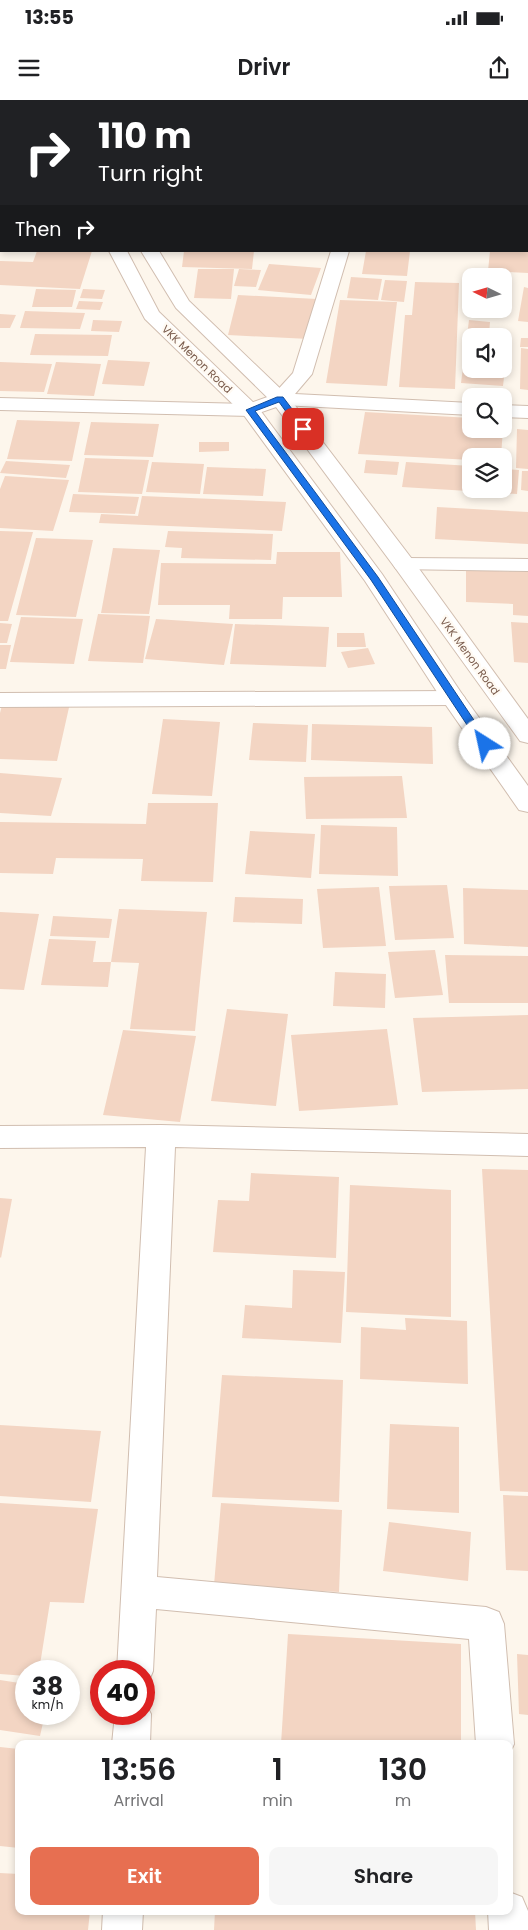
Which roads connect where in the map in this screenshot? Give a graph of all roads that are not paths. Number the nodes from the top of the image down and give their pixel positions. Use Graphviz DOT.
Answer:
graph roads {
  1 [pos="119,252"];
  2 [pos="151,252"];
  3 [pos="340,252"];
  4 [pos="280,399"];
  5 [pos="0,404"];
  6 [pos="462,409"];
  7 [pos="250,410"];
  8 [pos="512,411"];
  9 [pos="528,412"];
  10 [pos="404,564"];
  11 [pos="528,565"];
  12 [pos="452,698"];
  13 [pos="0,700"];
  14 [pos="528,736"];
  15 [pos="528,804"];
  16 [pos="161,1136"];
  17 [pos="0,1137"];
  18 [pos="528,1145"];
  19 [pos="139,1590"];
  20 [pos="136,1660"];
  21 [pos="132,1725"];
  22 [pos="131,1740"];
  23 [pos="495,1740"];
  24 [pos="123,1915"];
  25 [pos="508,1915"];
  26 [pos="122,1930"];
  27 [pos="509,1930"];
  1 -- 7 [label="street, VKK Menon Road"];
  2 -- 4 [label="street, VKK Menon Road"];
  3 -- 4 [label="street"];
  4 -- 6 [label="street"];
  4 -- 7 [label="street"];
  4 -- 10 [label="street, VKK Menon Road"];
  5 -- 7 [label="street"];
  7 -- 12 [label="street, VKK Menon Road"];
  8 -- 9 [label="street"];
  10 -- 11 [label="street"];
  10 -- 14 [label="street, VKK Menon Road"];
  12 -- 13 [label="street"];
  12 -- 15 [label="street, VKK Menon Road"];
  16 -- 17 [label="street"];
  16 -- 18 [label="street"];
  16 -- 19 [label="street"];
  19 -- 20 [label="street"];
  19 -- 23 [label="street"];
  21 -- 22 [label="street"];
  24 -- 26 [label="street"];
  25 -- 27 [label="street"];
}
